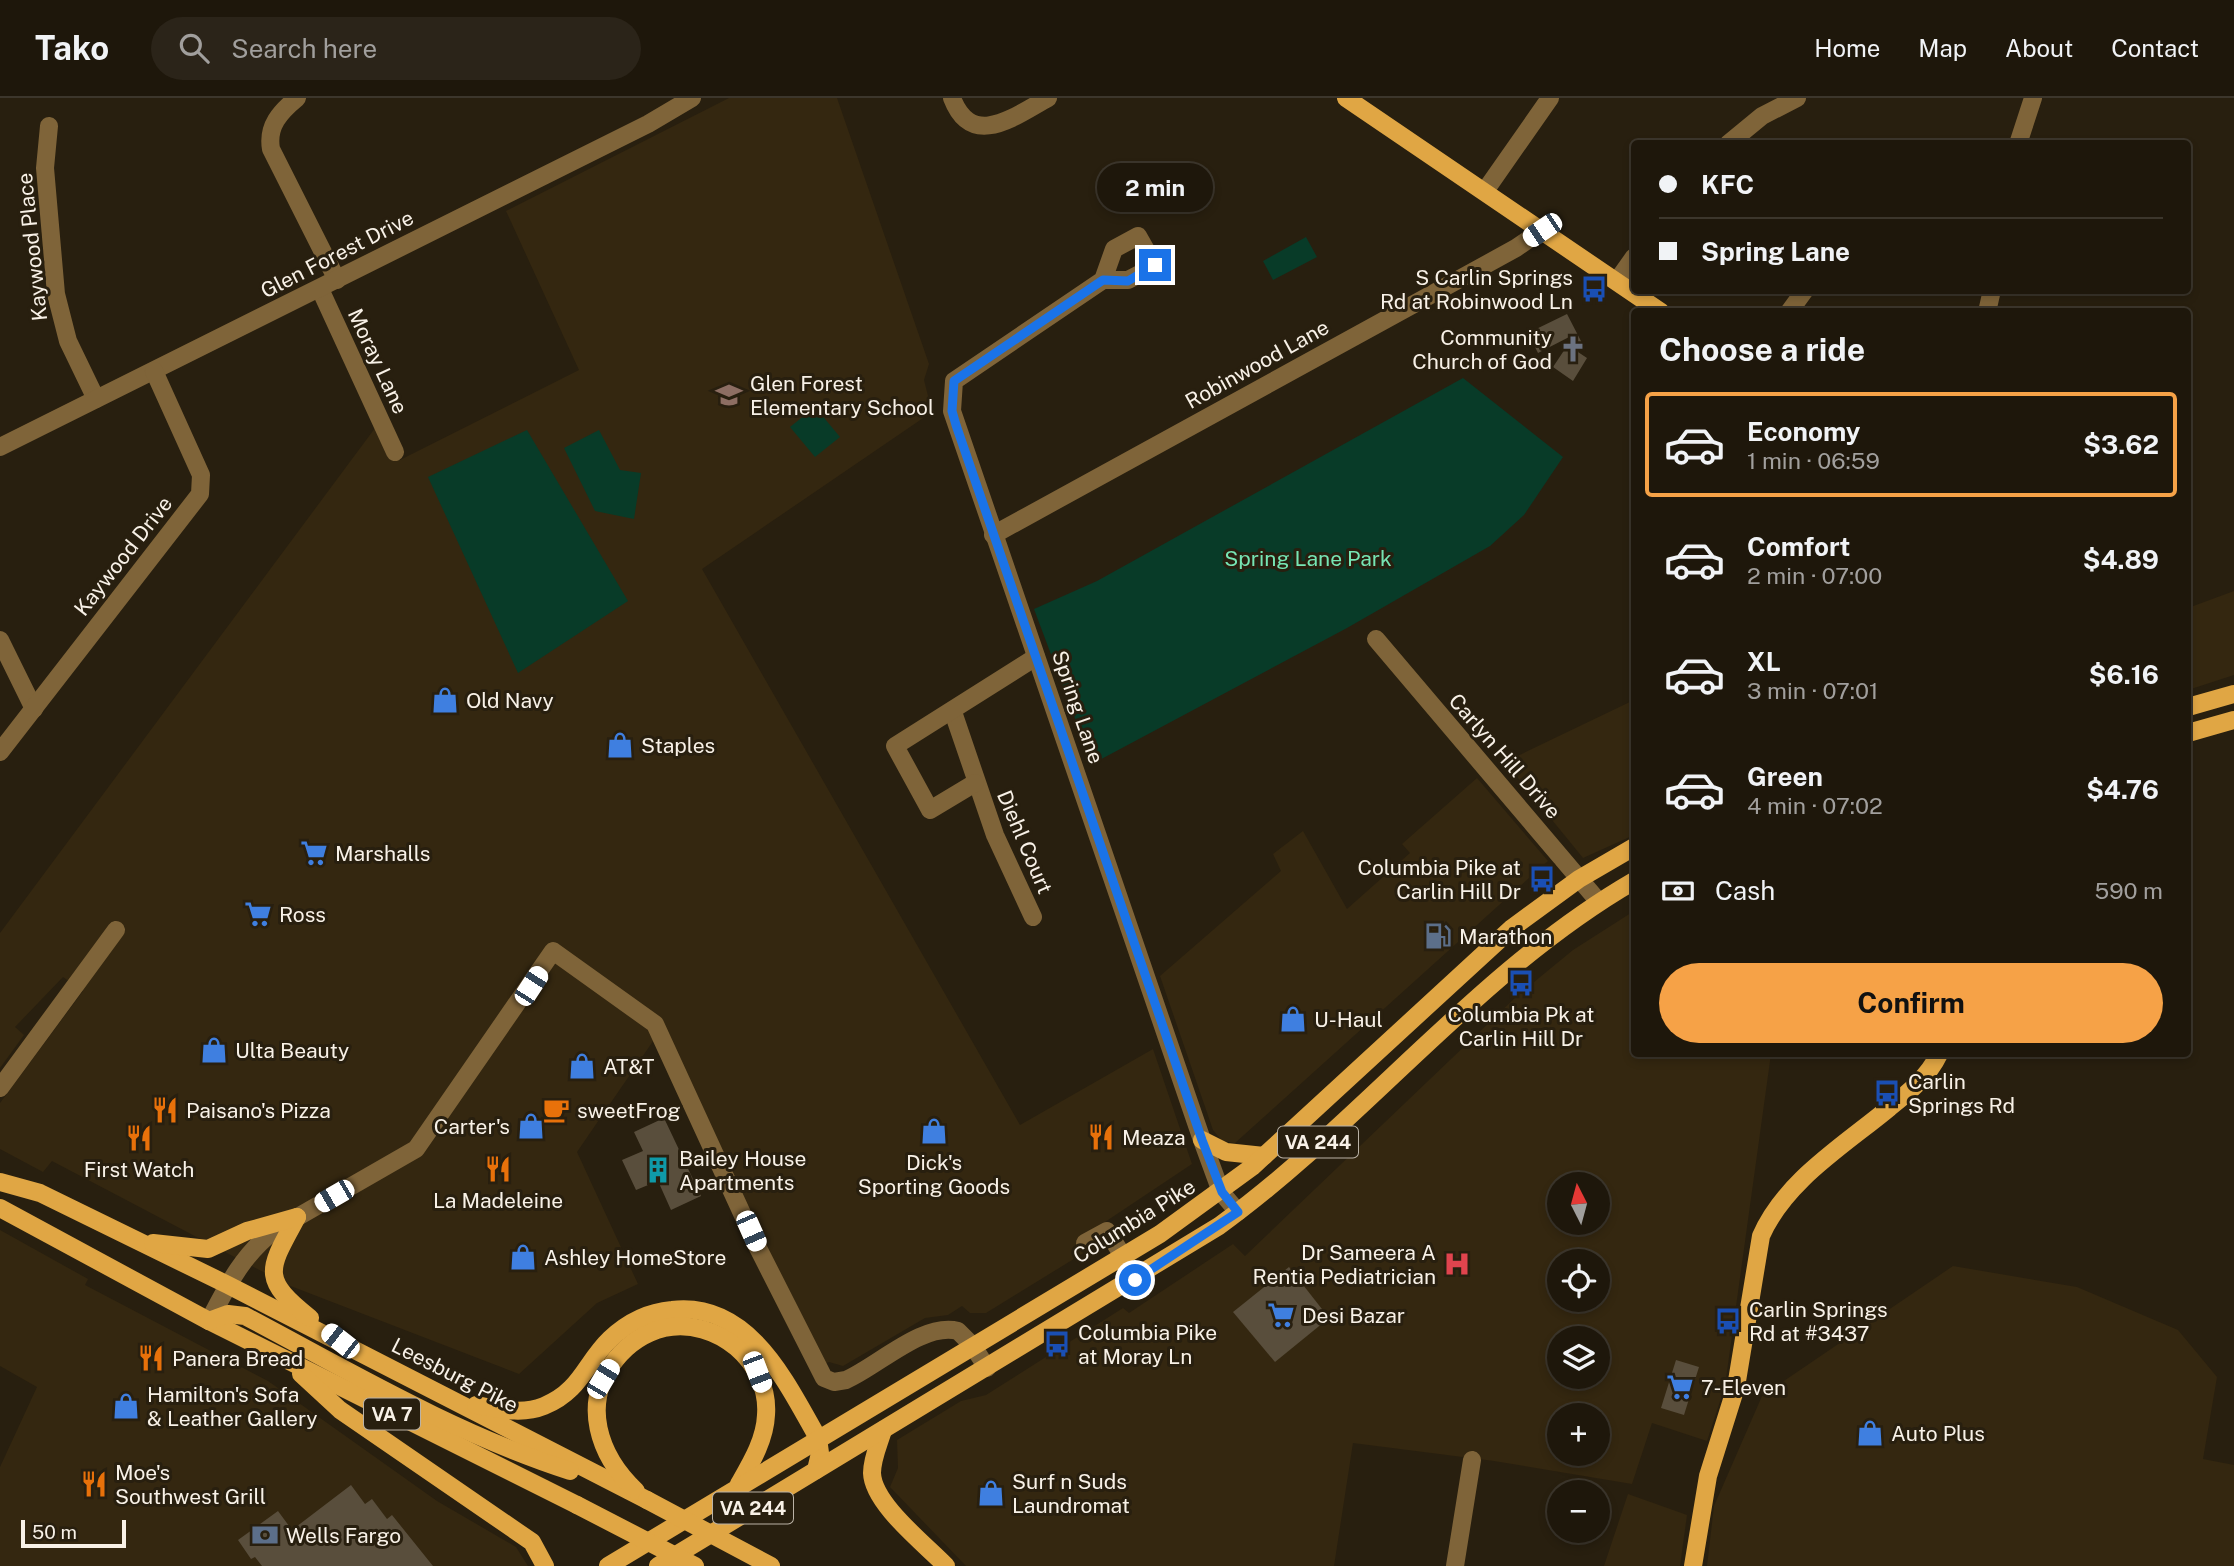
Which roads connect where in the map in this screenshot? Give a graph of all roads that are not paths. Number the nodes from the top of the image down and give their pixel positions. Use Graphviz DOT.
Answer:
graph roads {
  1 [pos="297,98"];
  2 [pos="692,98"];
  3 [pos="952,98"];
  4 [pos="1048,98"];
  5 [pos="1346,98"];
  6 [pos="1550,98"];
  7 [pos="1797,98"];
  8 [pos="2033,98"];
  9 [pos="49,126"];
  10 [pos="1733,140"];
  11 [pos="2019,140"];
  12 [pos="1485,191"];
  13 [pos="1542,230"];
  14 [pos="1631,261"];
  15 [pos="337,280"];
  16 [pos="1103,280"];
  17 [pos="1617,281"];
  18 [pos="320,289"];
  19 [pos="1631,291"];
  20 [pos="1635,294"];
  21 [pos="1655,308"];
  22 [pos="154,370"];
  23 [pos="96,399"];
  24 [pos="0,447"];
  25 [pos="395,452"];
  26 [pos="993,535"];
  27 [pos="1376,639"];
  28 [pos="0,640"];
  29 [pos="1037,657"];
  30 [pos="2234,694"];
  31 [pos="2191,706"];
  32 [pos="34,709"];
  33 [pos="953,712"];
  34 [pos="2234,720"];
  35 [pos="2191,732"];
  36 [pos="0,751"];
  37 [pos="975,783"];
  38 [pos="1631,849"];
  39 [pos="1579,879"];
  40 [pos="1631,883"];
  41 [pos="1599,902"];
  42 [pos="1033,917"];
  43 [pos="116,930"];
  44 [pos="1937,1057"];
  45 [pos="0,1087"];
  46 [pos="1202,1140"];
  47 [pos="1264,1156"];
  48 [pos="0,1182"];
  49 [pos="1222,1192"];
  50 [pos="0,1208"];
  51 [pos="1238,1212"];
  52 [pos="297,1217"];
  53 [pos="138,1241"];
  54 [pos="1085,1243"];
  55 [pos="1123,1256"];
  56 [pos="228,1284"];
  57 [pos="208,1321"];
  58 [pos="340,1341"];
  59 [pos="973,1346"];
  60 [pos="288,1362"];
  61 [pos="987,1368"];
  62 [pos="459,1402"];
  63 [pos="883,1430"];
  64 [pos="818,1438"];
  65 [pos="1472,1461"];
  66 [pos="816,1470"];
  67 [pos="616,1481"];
  68 [pos="737,1487"];
  69 [pos="545,1566"];
  70 [pos="608,1566"];
  71 [pos="658,1566"];
  72 [pos="695,1566"];
  73 [pos="771,1566"];
  74 [pos="946,1566"];
  75 [pos="1455,1566"];
  76 [pos="1693,1566"];
  1 -- 15 [label="street"];
  2 -- 15 [label="street, Glen Forest Drive"];
  3 -- 4 [label="street"];
  5 -- 12 [label="main road"];
  6 -- 12 [label="street"];
  7 -- 10 [label="street"];
  8 -- 11 [label="street"];
  9 -- 23 [label="street, Kaywood Place"];
  12 -- 13 [label="main road"];
  13 -- 17 [label="main road"];
  13 -- 26 [label="street, Robinwood Lane"];
  14 -- 17 [label="street"];
  15 -- 18 [label="street, Glen Forest Drive"];
  16 -- 26 [label="street, Spring Lane"];
  17 -- 19 [label="main road"];
  18 -- 22 [label="street, Glen Forest Drive"];
  18 -- 25 [label="street, Moray Lane"];
  20 -- 21 [label="main road"];
  22 -- 23 [label="street, Glen Forest Drive"];
  22 -- 32 [label="street, Kaywood Drive"];
  23 -- 24 [label="street, Glen Forest Drive"];
  26 -- 29 [label="street, Spring Lane"];
  27 -- 39 [label="street, Carlyn Hill Drive"];
  28 -- 32 [label="street"];
  29 -- 33 [label="street, Diehl Court"];
  29 -- 46 [label="street, Spring Lane"];
  30 -- 31 [label="main road"];
  32 -- 36 [label="street, Kaywood Drive"];
  33 -- 37 [label="street, Diehl Court"];
  33 -- 37 [label="street, Diehl Court"];
  34 -- 35 [label="main road"];
  37 -- 42 [label="street, Diehl Court"];
  38 -- 39 [label="main road, Columbia Pike / VA 244"];
  39 -- 41 [label="street, Carlyn Hill Drive"];
  39 -- 47 [label="main road, Columbia Pike / VA 244"];
  40 -- 41 [label="main road, VA 244"];
  41 -- 51 [label="main road, VA 244"];
  43 -- 45 [label="street"];
  44 -- 76 [label="main road"];
  46 -- 47 [label="main road"];
  46 -- 49 [label="street, Spring Lane"];
  47 -- 49 [label="main road, Columbia Pike / VA 244"];
  48 -- 53 [label="main road, Leesburg Pike / VA 7"];
  49 -- 51 [label="street, Spring Lane"];
  49 -- 55 [label="main road, Columbia Pike / VA 244"];
  50 -- 57 [label="main road, VA 7"];
  51 -- 61 [label="main road, VA 244"];
  52 -- 53 [label="main road"];
  52 -- 56 [label="street"];
  52 -- 58 [label="main road"];
  52 -- 59 [label="street"];
  53 -- 56 [label="main road, Leesburg Pike / VA 7"];
  54 -- 55 [label="street"];
  55 -- 59 [label="main road, Columbia Pike / VA 244"];
  56 -- 57 [label="street"];
  56 -- 58 [label="main road, Leesburg Pike / VA 7"];
  57 -- 60 [label="main road, VA 7"];
  57 -- 67 [label="main road"];
  58 -- 62 [label="main road, Leesburg Pike / VA 7"];
  59 -- 61 [label="street"];
  59 -- 64 [label="main road, Columbia Pike / VA 244"];
  60 -- 69 [label="main road"];
  60 -- 72 [label="main road, VA 7, bridge"];
  61 -- 63 [label="main road, VA 244"];
  62 -- 64 [label="main road"];
  62 -- 67 [label="main road, Leesburg Pike / VA 7"];
  63 -- 66 [label="main road, VA 244"];
  63 -- 74 [label="main road"];
  64 -- 66 [label="main road"];
  64 -- 68 [label="main road, Columbia Pike / VA 244"];
  65 -- 75 [label="street"];
  66 -- 71 [label="main road, VA 244"];
  67 -- 68 [label="main road"];
  67 -- 73 [label="main road, bridge"];
  68 -- 70 [label="main road, Columbia Pike / VA 244"];
}
